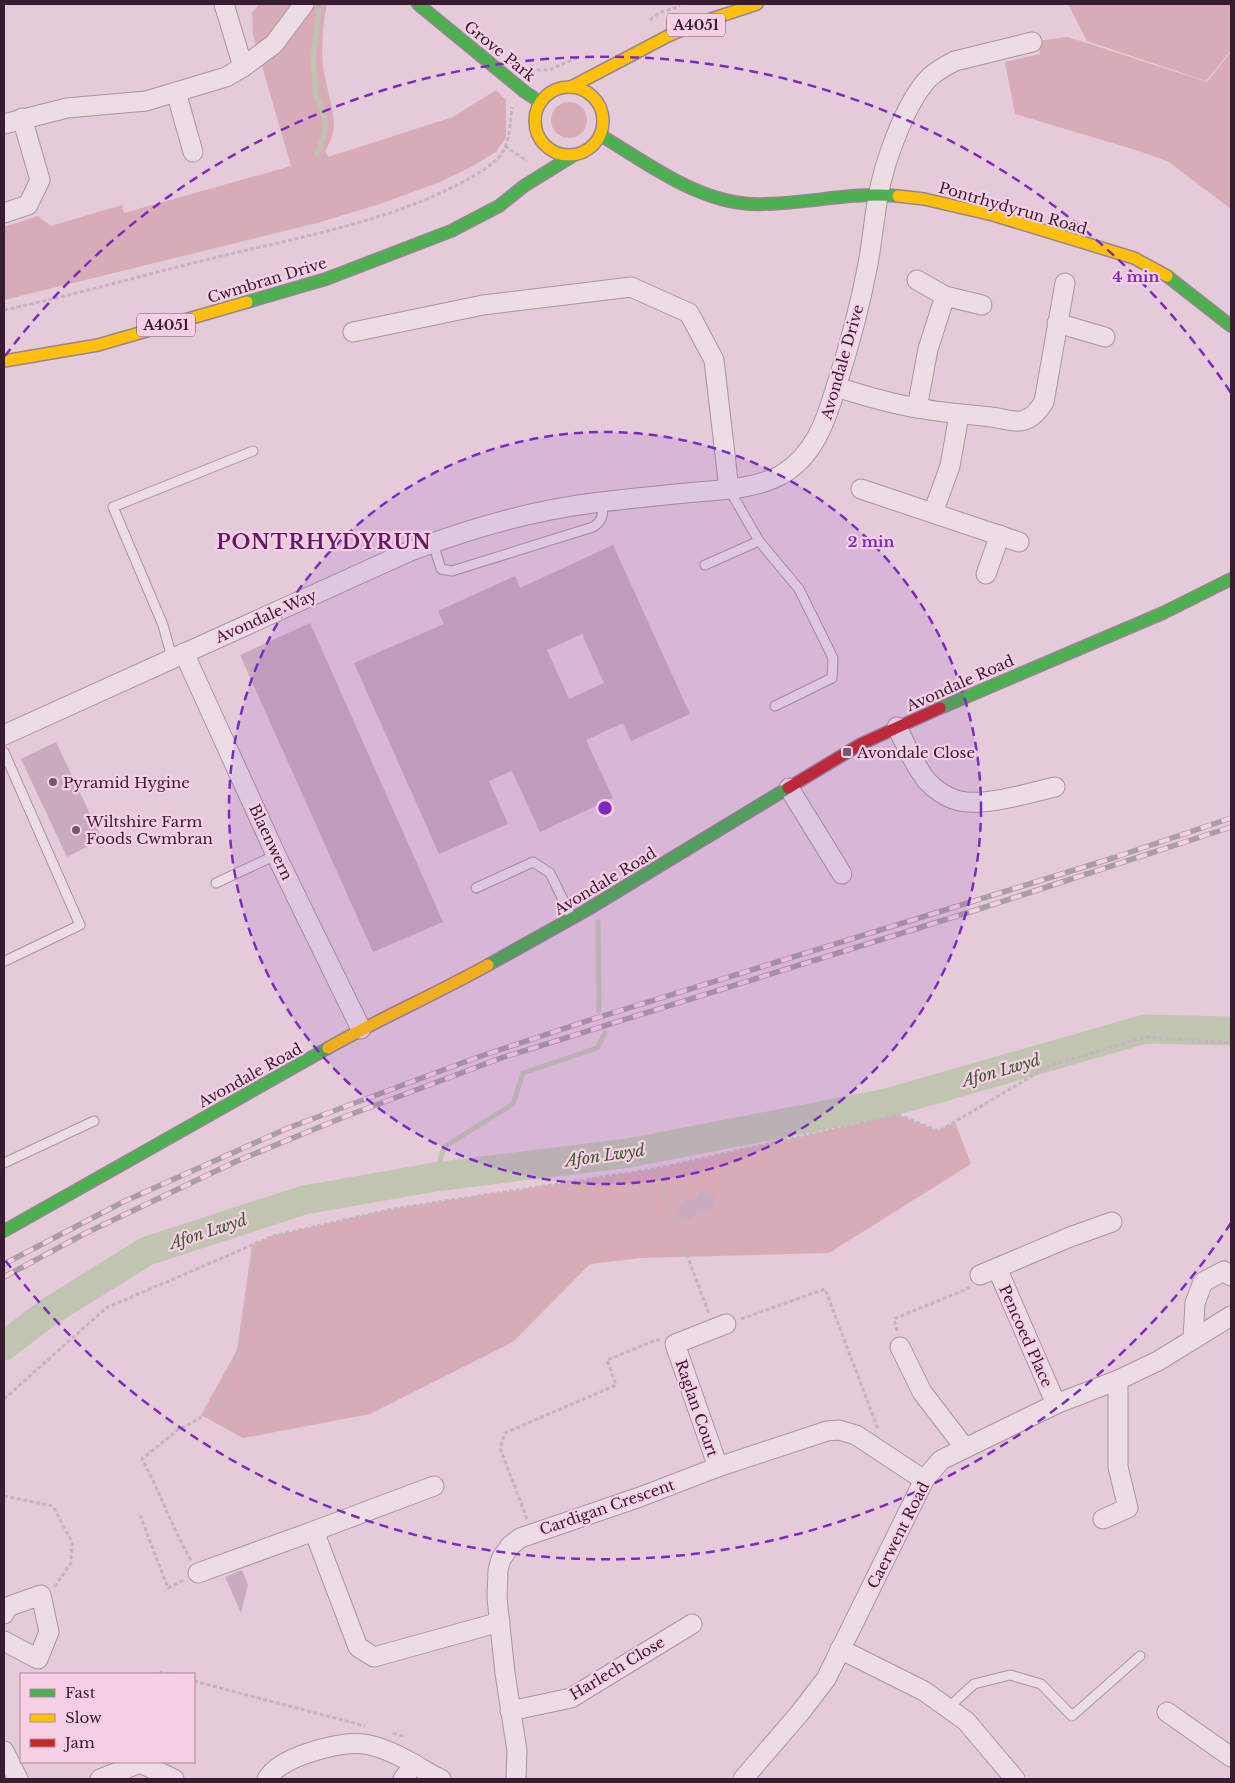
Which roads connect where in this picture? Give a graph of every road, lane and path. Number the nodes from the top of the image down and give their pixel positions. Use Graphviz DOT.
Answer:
graph roads {
  1 [pos="224,4"];
  2 [pos="304,4"];
  3 [pos="418,4"];
  4 [pos="688,4"];
  5 [pos="756,4"];
  6 [pos="644,24"];
  7 [pos="1032,42"];
  8 [pos="638,52"];
  9 [pos="583,55"];
  10 [pos="243,67"];
  11 [pos="620,76"];
  12 [pos="571,87"];
  13 [pos="176,92"];
  14 [pos="525,92"];
  15 [pos="607,100"];
  16 [pos="540,102"];
  17 [pos="602,115"];
  18 [pos="13,121"];
  19 [pos="535,130"];
  20 [pos="600,135"];
  21 [pos="532,146"];
  22 [pos="193,152"];
  23 [pos="574,155"];
  24 [pos="527,170"];
  25 [pos="524,186"];
  26 [pos="878,194"];
  27 [pos="4,213"];
  28 [pos="917,280"];
  29 [pos="1065,283"];
  30 [pos="945,296"];
  31 [pos="982,305"];
  32 [pos="4,310"];
  33 [pos="1057,323"];
  34 [pos="1231,326"];
  35 [pos="353,332"];
  36 [pos="1105,336"];
  37 [pos="4,361"];
  38 [pos="836,387"];
  39 [pos="917,408"];
  40 [pos="959,415"];
  41 [pos="253,451"];
  42 [pos="729,489"];
  43 [pos="861,489"];
  44 [pos="603,502"];
  45 [pos="933,513"];
  46 [pos="535,514"];
  47 [pos="1000,535"];
  48 [pos="759,540"];
  49 [pos="433,542"];
  50 [pos="1020,542"];
  51 [pos="705,565"];
  52 [pos="986,574"];
  53 [pos="1231,579"];
  54 [pos="178,655"];
  55 [pos="775,706"];
  56 [pos="896,727"];
  57 [pos="4,734"];
  58 [pos="4,752"];
  59 [pos="1055,787"];
  60 [pos="789,788"];
  61 [pos="276,855"];
  62 [pos="842,874"];
  63 [pos="216,883"];
  64 [pos="476,888"];
  65 [pos="572,918"];
  66 [pos="5,961"];
  67 [pos="361,1029"];
  68 [pos="1231,1043"];
  69 [pos="94,1121"];
  70 [pos="4,1162"];
  71 [pos="655,1169"];
  72 [pos="1112,1222"];
  73 [pos="4,1231"];
  74 [pos="252,1245"];
  75 [pos="988,1272"];
  76 [pos="1231,1276"];
  77 [pos="1231,1316"];
  78 [pos="720,1326"];
  79 [pos="1194,1340"];
  80 [pos="675,1344"];
  81 [pos="900,1346"];
  82 [pos="1118,1380"];
  83 [pos="4,1399"];
  84 [pos="1056,1404"];
  85 [pos="879,1431"];
  86 [pos="964,1448"];
  87 [pos="718,1467"];
  88 [pos="924,1480"];
  89 [pos="434,1486"];
  90 [pos="4,1496"];
  91 [pos="140,1515"];
  92 [pos="1103,1519"];
  93 [pos="314,1531"];
  94 [pos="532,1533"];
  95 [pos="198,1573"];
  96 [pos="41,1595"];
  97 [pos="4,1614"];
  98 [pos="500,1622"];
  99 [pos="692,1624"];
  100 [pos="4,1641"];
  101 [pos="840,1649"];
  102 [pos="1140,1656"];
  103 [pos="195,1681"];
  104 [pos="948,1708"];
  105 [pos="510,1710"];
  106 [pos="1168,1712"];
  107 [pos="374,1728"];
  108 [pos="384,1731"];
  109 [pos="4,1751"];
  110 [pos="1231,1757"];
  111 [pos="408,1761"];
  112 [pos="18,1779"];
  113 [pos="100,1779"];
  114 [pos="174,1779"];
  115 [pos="266,1779"];
  116 [pos="403,1779"];
  117 [pos="440,1779"];
  118 [pos="516,1779"];
  119 [pos="743,1779"];
  120 [pos="1015,1779"];
  1 -- 10 [label="street"];
  2 -- 10 [label="street"];
  3 -- 14 [label="street, Grove Park"];
  4 -- 6 [label="path"];
  5 -- 8 [label="street, A4051"];
  7 -- 26 [label="street, Avondale Drive"];
  8 -- 11 [label="street, A4051"];
  8 -- 12 [label="street, A4051"];
  9 -- 14 [label="path"];
  10 -- 13 [label="street"];
  12 -- 16 [label="street"];
  12 -- 17 [label="street"];
  13 -- 18 [label="street"];
  13 -- 22 [label="street"];
  14 -- 16 [label="street, Grove Park"];
  14 -- 32 [label="path"];
  15 -- 17 [label="street"];
  16 -- 19 [label="street"];
  17 -- 20 [label="street"];
  18 -- 27 [label="street"];
  19 -- 21 [label="street"];
  19 -- 23 [label="street"];
  20 -- 23 [label="street"];
  20 -- 26 [label="street, Pontrhydyrun Road"];
  23 -- 25 [label="street, A4051"];
  24 -- 25 [label="street"];
  25 -- 37 [label="street, Cwmbran Drive / A4051"];
  26 -- 34 [label="street, Pontrhydyrun Road"];
  26 -- 38 [label="street, Avondale Drive"];
  28 -- 30 [label="street"];
  29 -- 33 [label="street"];
  30 -- 31 [label="street"];
  30 -- 39 [label="street"];
  33 -- 36 [label="street"];
  33 -- 40 [label="street"];
  35 -- 42 [label="street"];
  38 -- 39 [label="street"];
  38 -- 42 [label="street, Avondale Drive"];
  39 -- 40 [label="street"];
  40 -- 45 [label="street"];
  41 -- 54 [label="lane"];
  42 -- 44 [label="street, Avondale Drive"];
  42 -- 48 [label="lane"];
  43 -- 45 [label="street"];
  44 -- 46 [label="street, Avondale Drive"];
  44 -- 49 [label="lane"];
  45 -- 47 [label="street"];
  46 -- 49 [label="street, Avondale Way"];
  47 -- 50 [label="street"];
  47 -- 52 [label="street"];
  48 -- 51 [label="lane"];
  48 -- 55 [label="lane"];
  49 -- 54 [label="street, Avondale Way"];
  53 -- 56 [label="street, Avondale Road"];
  54 -- 57 [label="street, Avondale Way"];
  54 -- 61 [label="street, Blaenwern"];
  56 -- 59 [label="street"];
  56 -- 60 [label="street, Avondale Road"];
  58 -- 66 [label="lane"];
  60 -- 62 [label="street"];
  60 -- 65 [label="street, Avondale Road"];
  61 -- 63 [label="lane"];
  61 -- 67 [label="street, Blaenwern"];
  64 -- 65 [label="lane"];
  65 -- 67 [label="street, Avondale Road"];
  67 -- 73 [label="street, Avondale Road"];
  68 -- 71 [label="path"];
  69 -- 70 [label="lane"];
  71 -- 74 [label="path"];
  71 -- 78 [label="path"];
  72 -- 75 [label="street, Pencoed Place"];
  74 -- 83 [label="path"];
  74 -- 95 [label="path"];
  75 -- 81 [label="path"];
  75 -- 84 [label="street, Pencoed Place"];
  76 -- 79 [label="street"];
  77 -- 79 [label="street, Caerwent Road"];
  78 -- 80 [label="street, Raglan Court"];
  78 -- 85 [label="path"];
  79 -- 82 [label="street, Caerwent Road"];
  80 -- 87 [label="street, Raglan Court"];
  80 -- 94 [label="path"];
  81 -- 86 [label="street"];
  82 -- 84 [label="street, Caerwent Road"];
  82 -- 92 [label="street"];
  84 -- 86 [label="street, Caerwent Road"];
  86 -- 88 [label="street, Caerwent Road"];
  87 -- 88 [label="street, Cardigan Crescent"];
  87 -- 94 [label="street, Cardigan Crescent"];
  88 -- 101 [label="street, Caerwent Road"];
  89 -- 93 [label="street"];
  90 -- 96 [label="path"];
  91 -- 95 [label="path"];
  93 -- 95 [label="street"];
  93 -- 98 [label="street"];
  94 -- 98 [label="street, Cardigan Crescent"];
  96 -- 97 [label="street"];
  96 -- 100 [label="street"];
  98 -- 105 [label="street, Cardigan Crescent"];
  99 -- 105 [label="street, Harlech Close"];
  101 -- 104 [label="street"];
  101 -- 119 [label="street, Caerwent Road"];
  102 -- 104 [label="lane"];
  103 -- 107 [label="path"];
  104 -- 120 [label="street"];
  105 -- 118 [label="street, Cardigan Crescent"];
  106 -- 110 [label="street"];
  108 -- 111 [label="path"];
  109 -- 112 [label="street"];
  111 -- 115 [label="street"];
  111 -- 116 [label="street"];
  111 -- 117 [label="street"];
  113 -- 114 [label="street"];
}
